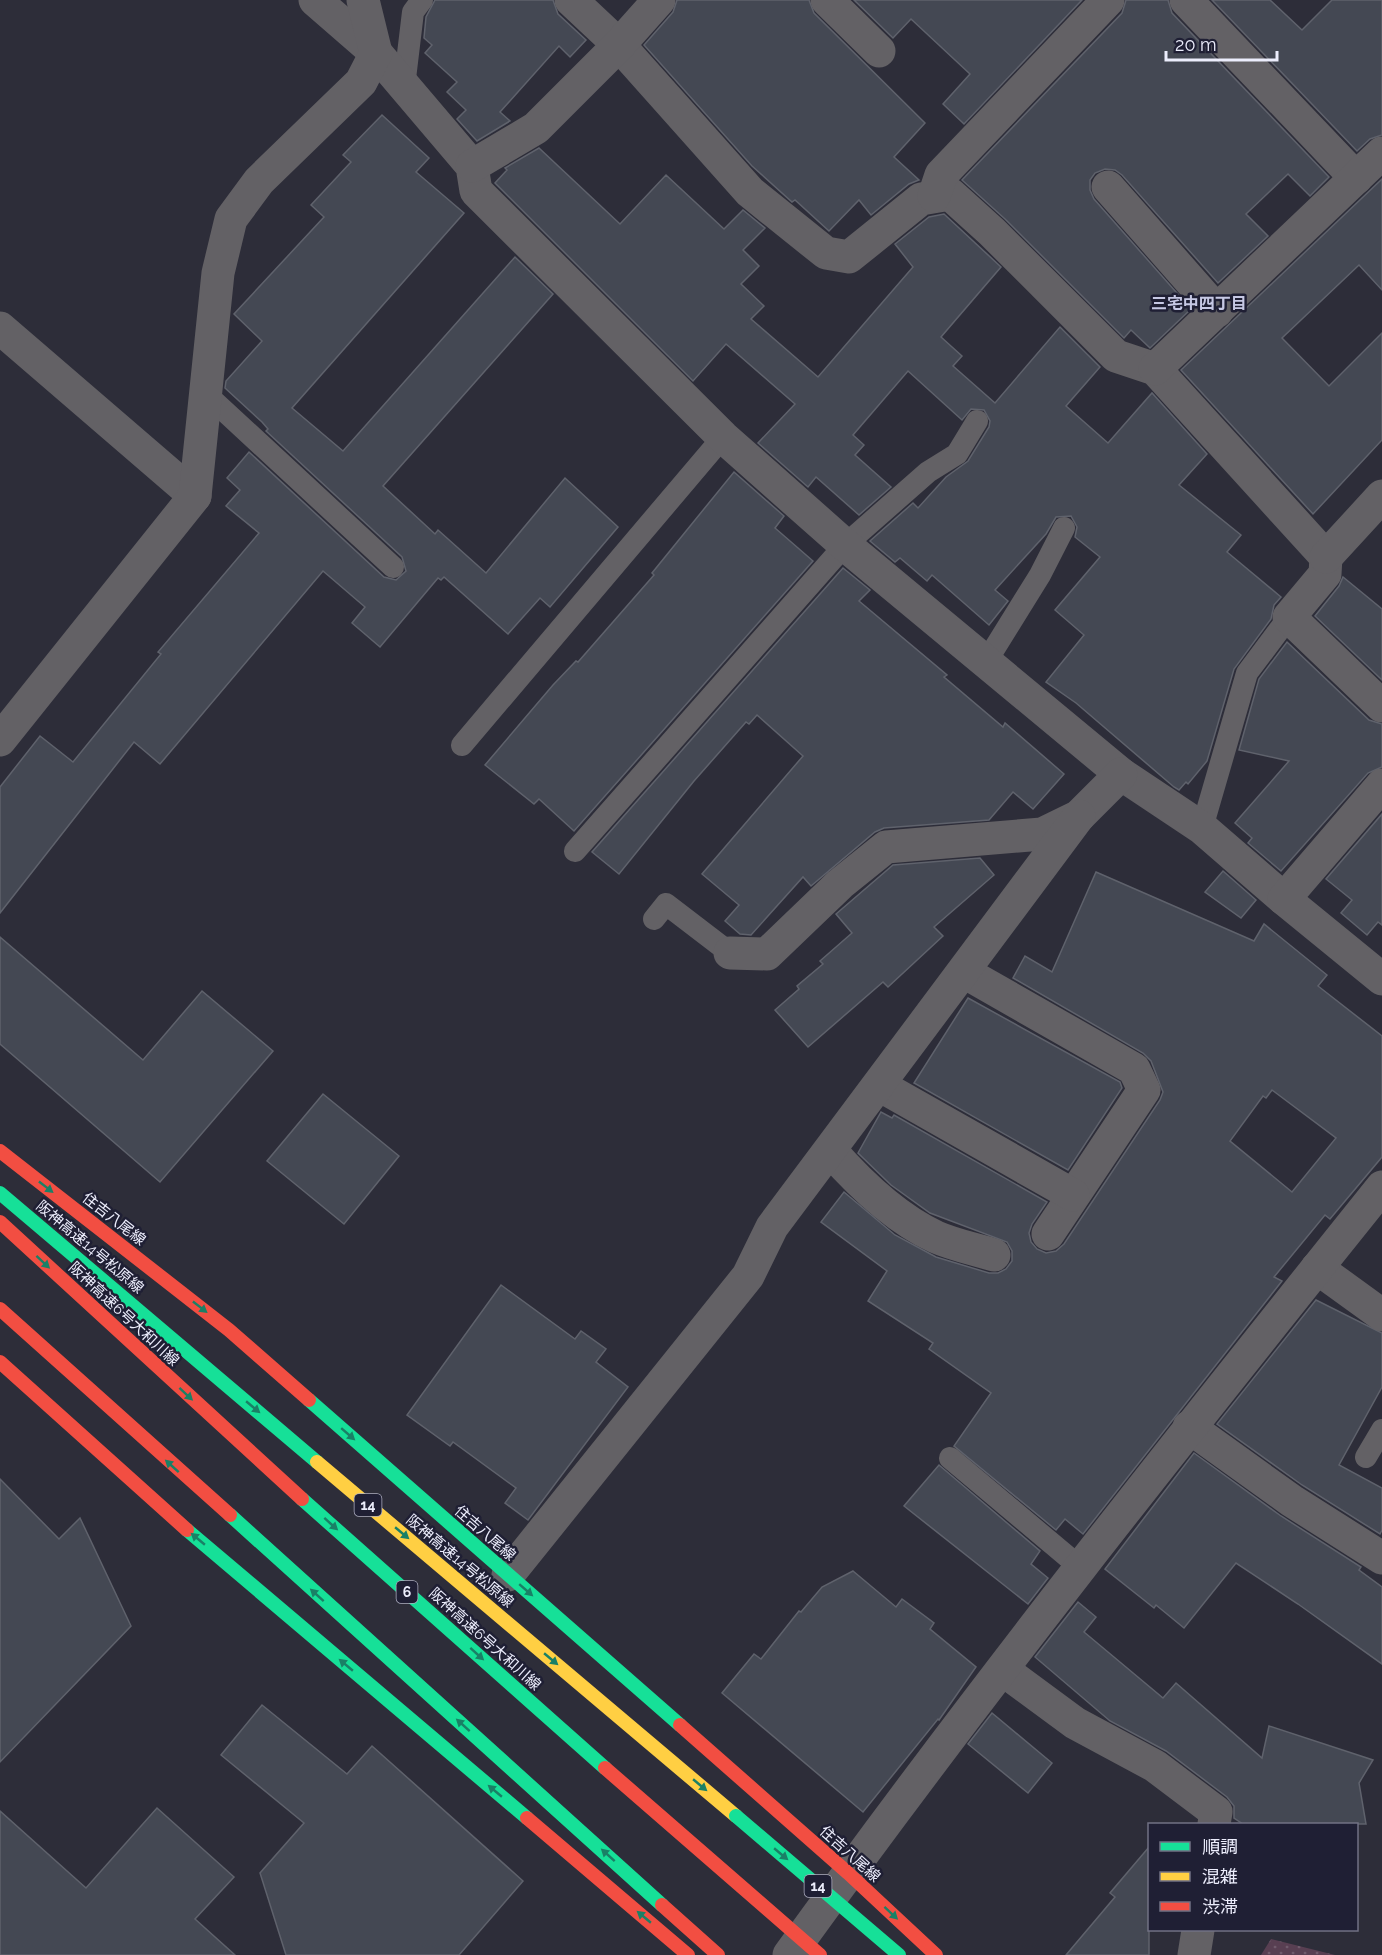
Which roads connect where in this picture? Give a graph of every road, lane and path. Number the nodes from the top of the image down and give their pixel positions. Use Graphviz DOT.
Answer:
graph roads {
  1 [pos="315,0"];
  2 [pos="363,0"];
  3 [pos="422,0"];
  4 [pos="572,0"];
  5 [pos="660,0"];
  6 [pos="827,0"];
  7 [pos="1108,0"];
  8 [pos="1186,0"];
  9 [pos="619,45"];
  10 [pos="879,51"];
  11 [pos="376,53"];
  12 [pos="404,87"];
  13 [pos="1382,153"];
  14 [pos="472,166"];
  15 [pos="1356,178"];
  16 [pos="1108,187"];
  17 [pos="934,196"];
  18 [pos="1217,311"];
  19 [pos="0,328"];
  20 [pos="1155,369"];
  21 [pos="205,393"];
  22 [pos="977,421"];
  23 [pos="723,437"];
  24 [pos="195,496"];
  25 [pos="1382,496"];
  26 [pos="1064,528"];
  27 [pos="845,545"];
  28 [pos="1326,557"];
  29 [pos="393,567"];
  30 [pos="1289,617"];
  31 [pos="986,662"];
  32 [pos="1382,706"];
  33 [pos="0,740"];
  34 [pos="462,745"];
  35 [pos="1121,774"];
  36 [pos="1382,784"];
  37 [pos="1080,816"];
  38 [pos="1202,828"];
  39 [pos="575,851"];
  40 [pos="1284,898"];
  41 [pos="654,919"];
  42 [pos="730,953"];
  43 [pos="964,972"];
  44 [pos="1382,979"];
  45 [pos="879,1085"];
  46 [pos="0,1151"];
  47 [pos="831,1151"];
  48 [pos="1382,1187"];
  49 [pos="0,1193"];
  50 [pos="1073,1195"];
  51 [pos="0,1222"];
  52 [pos="1048,1234"];
  53 [pos="994,1255"];
  54 [pos="1317,1268"];
  55 [pos="0,1309"];
  56 [pos="1382,1315"];
  57 [pos="0,1362"];
  58 [pos="1189,1427"];
  59 [pos="1382,1430"];
  60 [pos="1366,1457"];
  61 [pos="950,1458"];
  62 [pos="1382,1558"];
  63 [pos="1082,1568"];
  64 [pos="508,1575"];
  65 [pos="1003,1670"];
  66 [pos="1214,1823"];
  67 [pos="848,1873"];
  68 [pos="668,1908"];
  69 [pos="1198,1931"];
  70 [pos="688,1955"];
  71 [pos="718,1955"];
  72 [pos="723,1955"];
  73 [pos="789,1955"];
  74 [pos="820,1955"];
  75 [pos="899,1955"];
  76 [pos="936,1955"];
  77 [pos="1194,1955"];
  1 -- 11 [label="street"];
  2 -- 11 [label="street"];
  3 -- 12 [label="lane"];
  4 -- 9 [label="street"];
  5 -- 9 [label="street"];
  6 -- 10 [label="street"];
  7 -- 17 [label="street"];
  8 -- 15 [label="street"];
  9 -- 14 [label="street"];
  9 -- 17 [label="street"];
  11 -- 12 [label="street"];
  11 -- 21 [label="street"];
  12 -- 14 [label="street"];
  13 -- 15 [label="street"];
  14 -- 23 [label="street"];
  15 -- 18 [label="street"];
  16 -- 18 [label="street"];
  17 -- 20 [label="street"];
  18 -- 20 [label="street"];
  19 -- 24 [label="street"];
  20 -- 28 [label="street"];
  21 -- 24 [label="street"];
  21 -- 29 [label="lane"];
  22 -- 27 [label="lane"];
  23 -- 27 [label="street"];
  23 -- 34 [label="lane"];
  24 -- 33 [label="street"];
  25 -- 28 [label="street"];
  26 -- 31 [label="lane"];
  27 -- 31 [label="street"];
  27 -- 39 [label="lane"];
  28 -- 30 [label="street"];
  30 -- 32 [label="street"];
  30 -- 38 [label="lane"];
  31 -- 35 [label="street"];
  35 -- 37 [label="street"];
  35 -- 38 [label="street"];
  36 -- 40 [label="street"];
  37 -- 42 [label="street"];
  37 -- 43 [label="street"];
  38 -- 40 [label="street"];
  40 -- 44 [label="street"];
  41 -- 42 [label="lane"];
  43 -- 45 [label="street"];
  43 -- 50 [label="street"];
  45 -- 47 [label="street"];
  45 -- 50 [label="street"];
  46 -- 64 [label="main road, 住吉八尾線, one-way"];
  47 -- 53 [label="street"];
  47 -- 64 [label="street"];
  48 -- 54 [label="street"];
  49 -- 75 [label="main road, 阪神高速14号松原線 / 14, one-way, bridge"];
  50 -- 52 [label="street"];
  51 -- 74 [label="main road, 阪神高速6号大和川線 / 6, one-way, bridge"];
  54 -- 56 [label="street"];
  54 -- 58 [label="street"];
  68 -- 55 [label="main road, one-way"];
  70 -- 57 [label="main road, one-way"];
  58 -- 62 [label="street"];
  58 -- 63 [label="street"];
  59 -- 60 [label="lane"];
  61 -- 63 [label="lane"];
  63 -- 65 [label="street"];
  64 -- 67 [label="main road, 住吉八尾線, one-way"];
  65 -- 66 [label="street"];
  65 -- 67 [label="street"];
  67 -- 73 [label="street"];
  67 -- 76 [label="main road, 住吉八尾線, one-way"];
  68 -- 71 [label="main road"];
  68 -- 72 [label="main road"];
  69 -- 77 [label="street"];
}
